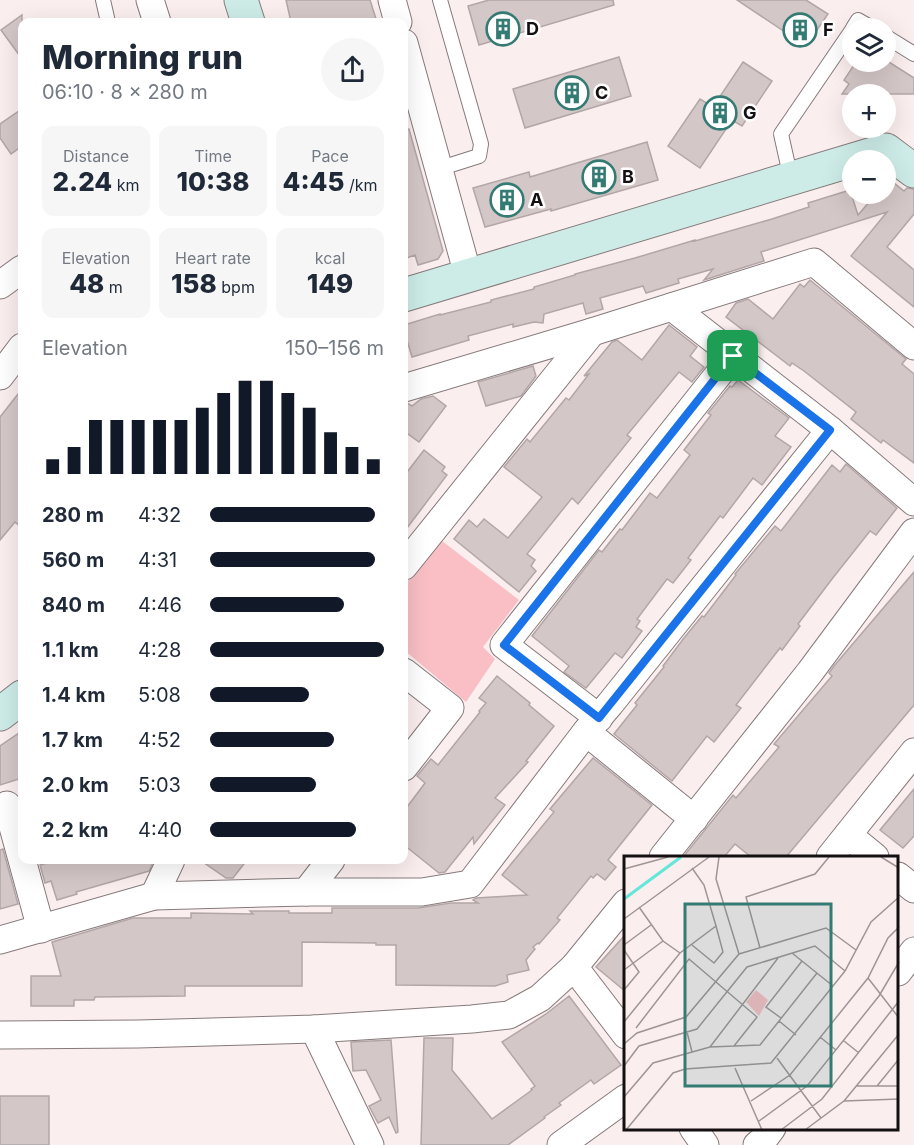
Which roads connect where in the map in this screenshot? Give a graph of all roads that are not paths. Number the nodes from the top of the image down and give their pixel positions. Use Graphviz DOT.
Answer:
graph roads {
  1 [pos="103,0"];
  2 [pos="150,0"];
  3 [pos="241,0"];
  4 [pos="392,0"];
  5 [pos="440,0"];
  6 [pos="107,18"];
  7 [pos="156,18"];
  8 [pos="247,18"];
  9 [pos="397,18"];
  10 [pos="896,43"];
  11 [pos="842,45"];
  12 [pos="914,54"];
  13 [pos="408,58"];
  14 [pos="438,168"];
  15 [pos="914,171"];
  16 [pos="791,179"];
  17 [pos="18,272"];
  18 [pos="468,275"];
  19 [pos="0,285"];
  20 [pos="408,294"];
  21 [pos="672,307"];
  22 [pos="592,332"];
  23 [pos="914,346"];
  24 [pos="18,352"];
  25 [pos="733,356"];
  26 [pos="0,376"];
  27 [pos="408,387"];
  28 [pos="830,430"];
  29 [pos="914,502"];
  30 [pos="914,532"];
  31 [pos="408,561"];
  32 [pos="408,675"];
  33 [pos="18,700"];
  34 [pos="0,714"];
  35 [pos="593,725"];
  36 [pos="914,752"];
  37 [pos="408,762"];
  38 [pos="10,804"];
  39 [pos="694,819"];
  40 [pos="848,835"];
  41 [pos="18,837"];
  42 [pos="664,856"];
  43 [pos="831,856"];
  44 [pos="874,856"];
  45 [pos="24,864"];
  46 [pos="169,864"];
  47 [pos="328,864"];
  48 [pos="899,878"];
  49 [pos="914,889"];
  50 [pos="306,892"];
  51 [pos="154,896"];
  52 [pos="624,905"];
  53 [pos="40,929"];
  54 [pos="0,940"];
  55 [pos="914,951"];
  56 [pos="574,967"];
  57 [pos="899,970"];
  58 [pos="314,1029"];
  59 [pos="624,1032"];
  60 [pos="0,1035"];
  61 [pos="624,1099"];
  62 [pos="694,1130"];
  63 [pos="770,1130"];
  64 [pos="370,1145"];
  65 [pos="561,1145"];
  66 [pos="705,1145"];
  67 [pos="757,1145"];
  1 -- 6 [label="lane"];
  2 -- 7 [label="street"];
  3 -- 8 [label="street"];
  4 -- 9 [label="street"];
  5 -- 14 [label="lane"];
  10 -- 12 [label="lane"];
  11 -- 16 [label="lane"];
  13 -- 14 [label="street"];
  14 -- 18 [label="street"];
  15 -- 16 [label="street"];
  16 -- 18 [label="street"];
  17 -- 19 [label="street"];
  18 -- 20 [label="street"];
  21 -- 22 [label="street"];
  21 -- 23 [label="street"];
  21 -- 25 [label="street"];
  22 -- 27 [label="street"];
  22 -- 31 [label="street"];
  24 -- 26 [label="street"];
  25 -- 28 [label="street"];
  25 -- 35 [label="street"];
  28 -- 29 [label="street"];
  28 -- 35 [label="street"];
  30 -- 39 [label="street"];
  32 -- 37 [label="street"];
  33 -- 34 [label="street"];
  35 -- 39 [label="street"];
  35 -- 50 [label="street"];
  36 -- 40 [label="street"];
  38 -- 41 [label="street"];
  39 -- 42 [label="street"];
  40 -- 43 [label="street"];
  40 -- 44 [label="street"];
  45 -- 53 [label="street"];
  46 -- 51 [label="street"];
  47 -- 50 [label="street"];
  48 -- 49 [label="street"];
  50 -- 51 [label="street"];
  51 -- 53 [label="street"];
  52 -- 56 [label="street"];
  53 -- 54 [label="street"];
  55 -- 57 [label="street"];
  56 -- 58 [label="street"];
  56 -- 59 [label="street"];
  58 -- 60 [label="street"];
  58 -- 64 [label="street"];
  61 -- 65 [label="street"];
  62 -- 66 [label="street"];
  63 -- 67 [label="street"];
}
